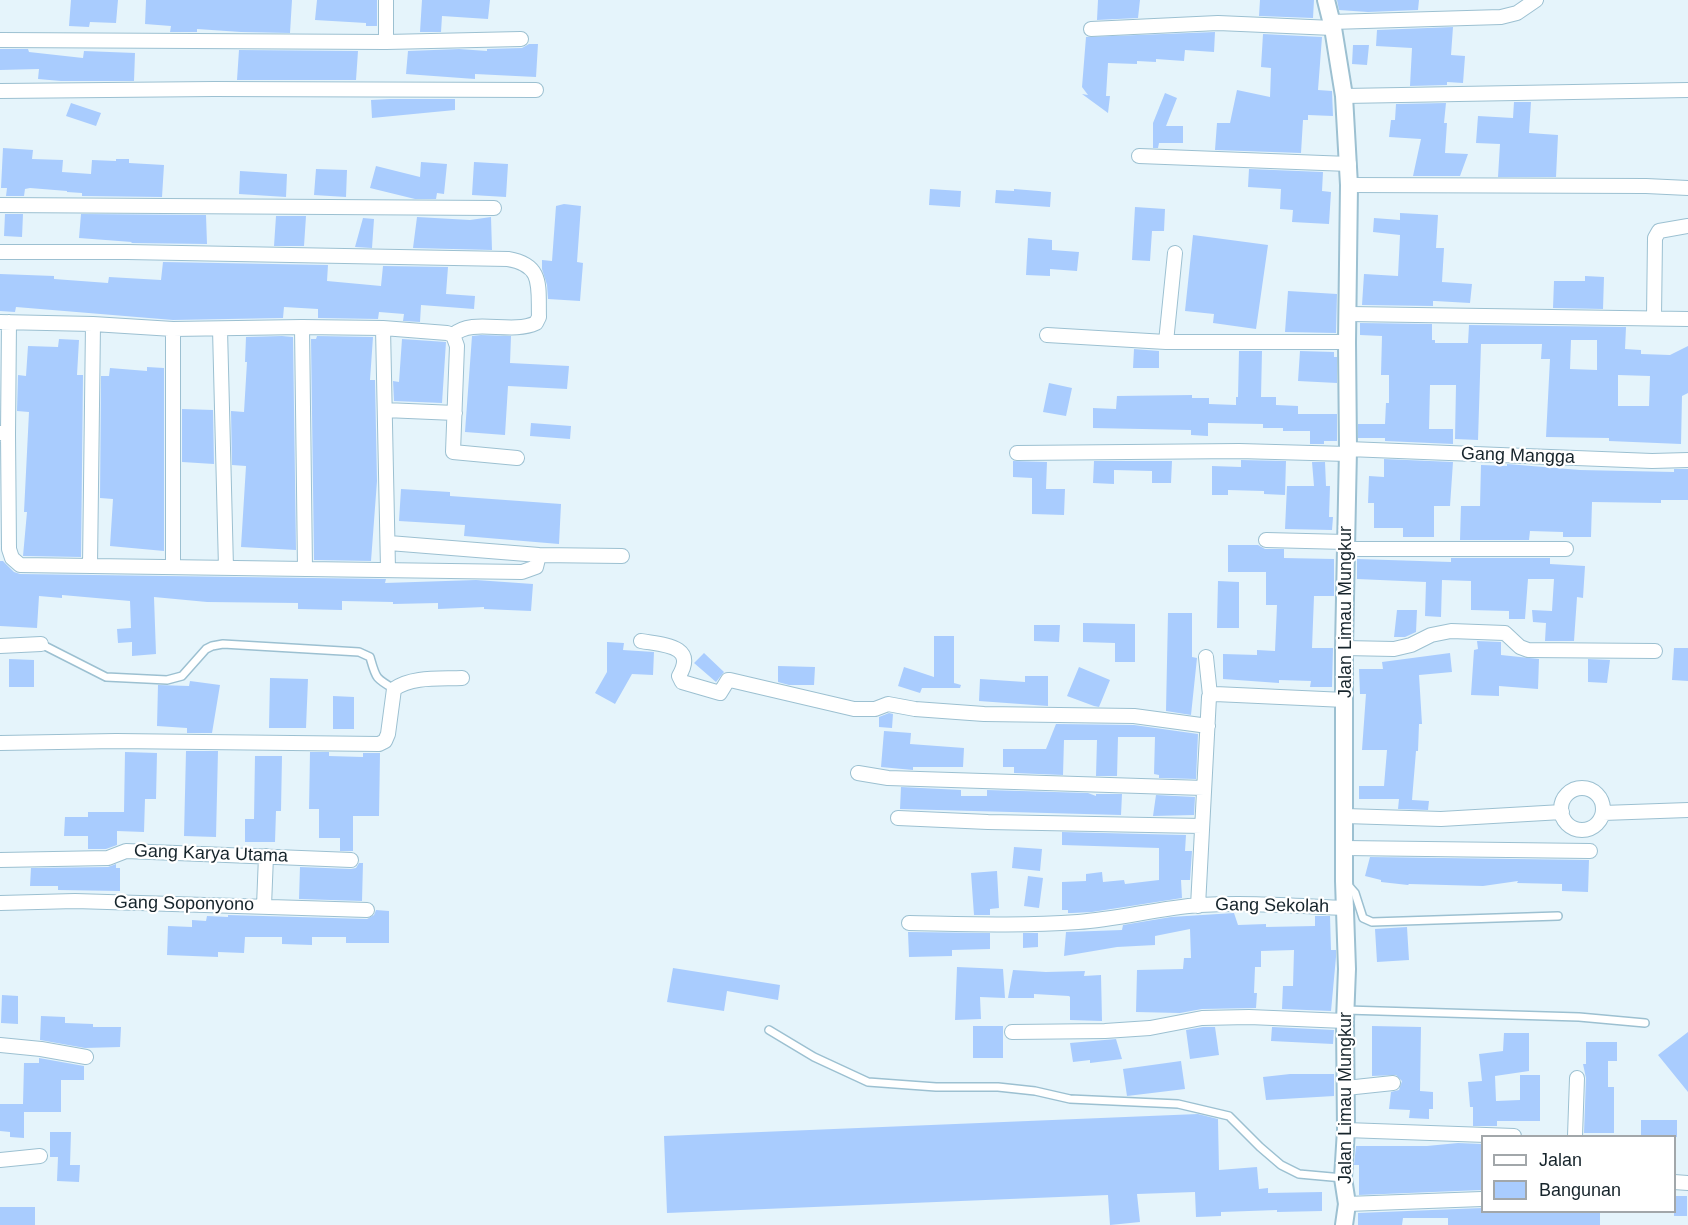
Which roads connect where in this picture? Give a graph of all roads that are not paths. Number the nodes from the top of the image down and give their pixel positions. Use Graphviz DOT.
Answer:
graph roads {
  1 [pos="386,0"];
  2 [pos="1326,0"];
  3 [pos="1536,0"];
  4 [pos="1332,25"];
  5 [pos="1091,29"];
  6 [pos="521,39"];
  7 [pos="0,40"];
  8 [pos="386,42"];
  9 [pos="536,90"];
  10 [pos="1688,90"];
  11 [pos="0,92"];
  12 [pos="1344,96"];
  13 [pos="1139,156"];
  14 [pos="1349,164"];
  15 [pos="1349,185"];
  16 [pos="1688,188"];
  17 [pos="0,205"];
  18 [pos="494,208"];
  19 [pos="1688,226"];
  20 [pos="0,252"];
  21 [pos="1175,253"];
  22 [pos="1348,314"];
  23 [pos="1654,317"];
  24 [pos="1688,319"];
  25 [pos="5,322"];
  26 [pos="93,324"];
  27 [pos="302,327"];
  28 [pos="382,328"];
  29 [pos="173,329"];
  30 [pos="220,329"];
  31 [pos="453,335"];
  32 [pos="1047,335"];
  33 [pos="1166,342"];
  34 [pos="1347,342"];
  35 [pos="385,410"];
  36 [pos="455,414"];
  37 [pos="4,434"];
  38 [pos="1348,452"];
  39 [pos="1017,453"];
  40 [pos="517,458"];
  41 [pos="1688,460"];
  42 [pos="1266,540"];
  43 [pos="389,543"];
  44 [pos="1346,546"];
  45 [pos="1566,549"];
  46 [pos="539,555"];
  47 [pos="622,556"];
  48 [pos="90,566"];
  49 [pos="173,567"];
  50 [pos="226,568"];
  51 [pos="305,569"];
  52 [pos="388,569"];
  53 [pos="641,641"];
  54 [pos="40,644"];
  55 [pos="0,646"];
  56 [pos="1344,648"];
  57 [pos="1655,651"];
  58 [pos="1206,657"];
  59 [pos="462,678"];
  60 [pos="394,689"];
  61 [pos="1210,695"];
  62 [pos="1345,700"];
  63 [pos="1209,726"];
  64 [pos="0,743"];
  65 [pos="858,773"];
  66 [pos="1204,788"];
  67 [pos="1688,810"];
  68 [pos="1562,812"];
  69 [pos="1603,813"];
  70 [pos="1345,816"];
  71 [pos="898,818"];
  72 [pos="1202,826"];
  73 [pos="1345,848"];
  74 [pos="1590,851"];
  75 [pos="266,856"];
  76 [pos="0,860"];
  77 [pos="351,860"];
  78 [pos="1344,881"];
  79 [pos="0,903"];
  80 [pos="264,906"];
  81 [pos="1198,906"];
  82 [pos="1346,908"];
  83 [pos="368,910"];
  84 [pos="1558,916"];
  85 [pos="909,923"];
  86 [pos="1346,1015"];
  87 [pos="1645,1023"];
  88 [pos="769,1030"];
  89 [pos="1012,1032"];
  90 [pos="0,1045"];
  91 [pos="86,1057"];
  92 [pos="1577,1078"];
  93 [pos="1393,1083"];
  94 [pos="1346,1088"];
  95 [pos="1346,1130"];
  96 [pos="1575,1135"];
  97 [pos="1481,1136"];
  98 [pos="40,1156"];
  99 [pos="0,1160"];
  100 [pos="1343,1178"];
  101 [pos="1481,1199"];
  102 [pos="1347,1204"];
  103 [pos="1344,1225"];
  1 -- 8 [label="street"];
  2 -- 4 [label="street, Jalan Limau Mungkur"];
  3 -- 4 [label="street"];
  4 -- 5 [label="street"];
  4 -- 12 [label="street, Jalan Limau Mungkur"];
  6 -- 8 [label="street"];
  7 -- 8 [label="street"];
  9 -- 11 [label="street"];
  10 -- 12 [label="street"];
  12 -- 14 [label="street, Jalan Limau Mungkur"];
  13 -- 14 [label="street"];
  14 -- 15 [label="street, Jalan Limau Mungkur"];
  15 -- 16 [label="street"];
  15 -- 22 [label="street, Jalan Limau Mungkur"];
  17 -- 18 [label="street"];
  19 -- 23 [label="street"];
  20 -- 31 [label="street"];
  21 -- 33 [label="street"];
  22 -- 23 [label="street"];
  22 -- 34 [label="street, Jalan Limau Mungkur"];
  23 -- 24 [label="street"];
  25 -- 26 [label="street"];
  25 -- 37 [label="street"];
  26 -- 29 [label="street"];
  26 -- 48 [label="street"];
  27 -- 28 [label="street"];
  27 -- 30 [label="street"];
  27 -- 51 [label="street"];
  28 -- 31 [label="street"];
  28 -- 35 [label="street"];
  29 -- 30 [label="street"];
  29 -- 49 [label="street"];
  30 -- 50 [label="street"];
  31 -- 36 [label="street"];
  32 -- 33 [label="street"];
  33 -- 34 [label="street"];
  34 -- 38 [label="street, Jalan Limau Mungkur"];
  35 -- 36 [label="street"];
  35 -- 43 [label="street"];
  36 -- 40 [label="street"];
  37 -- 48 [label="street"];
  38 -- 39 [label="street, Gang Mangga"];
  38 -- 41 [label="street, Gang Mangga"];
  38 -- 44 [label="street, Jalan Limau Mungkur"];
  42 -- 44 [label="street"];
  43 -- 46 [label="street"];
  43 -- 52 [label="street"];
  44 -- 45 [label="street"];
  44 -- 56 [label="street, Jalan Limau Mungkur"];
  46 -- 47 [label="street"];
  46 -- 52 [label="street"];
  48 -- 49 [label="street"];
  49 -- 50 [label="street"];
  50 -- 51 [label="street"];
  51 -- 52 [label="street"];
  53 -- 63 [label="street"];
  54 -- 55 [label="street"];
  54 -- 60 [label="lane"];
  56 -- 57 [label="street"];
  56 -- 62 [label="street, Jalan Limau Mungkur"];
  58 -- 61 [label="street"];
  59 -- 60 [label="street"];
  60 -- 64 [label="street"];
  61 -- 62 [label="street"];
  61 -- 63 [label="street"];
  62 -- 70 [label="street, Jalan Limau Mungkur"];
  63 -- 66 [label="street"];
  65 -- 66 [label="street"];
  66 -- 72 [label="street"];
  67 -- 69 [label="street"];
  68 -- 69 [label="street"];
  68 -- 69 [label="street"];
  68 -- 70 [label="street"];
  70 -- 73 [label="street, Jalan Limau Mungkur"];
  71 -- 72 [label="street"];
  72 -- 81 [label="street"];
  73 -- 74 [label="street"];
  73 -- 78 [label="street, Jalan Limau Mungkur"];
  75 -- 76 [label="street, Gang Karya Utama"];
  75 -- 77 [label="street, Gang Karya Utama"];
  75 -- 80 [label="street"];
  78 -- 82 [label="street, Jalan Limau Mungkur"];
  78 -- 84 [label="lane"];
  79 -- 80 [label="street, Gang Soponyono"];
  80 -- 83 [label="street, Gang Soponyono"];
  81 -- 82 [label="street, Gang Sekolah"];
  81 -- 85 [label="street, Gang Sekolah"];
  82 -- 86 [label="street, Jalan Limau Mungkur"];
  86 -- 87 [label="lane"];
  86 -- 89 [label="street"];
  86 -- 94 [label="street, Jalan Limau Mungkur"];
  88 -- 100 [label="lane"];
  90 -- 91 [label="street"];
  92 -- 96 [label="street"];
  93 -- 94 [label="street"];
  94 -- 95 [label="street, Jalan Limau Mungkur"];
  95 -- 97 [label="street"];
  95 -- 100 [label="street, Jalan Limau Mungkur"];
  98 -- 99 [label="street"];
  100 -- 102 [label="street, Jalan Limau Mungkur"];
  101 -- 102 [label="street"];
  102 -- 103 [label="street, Jalan Limau Mungkur"];
}
